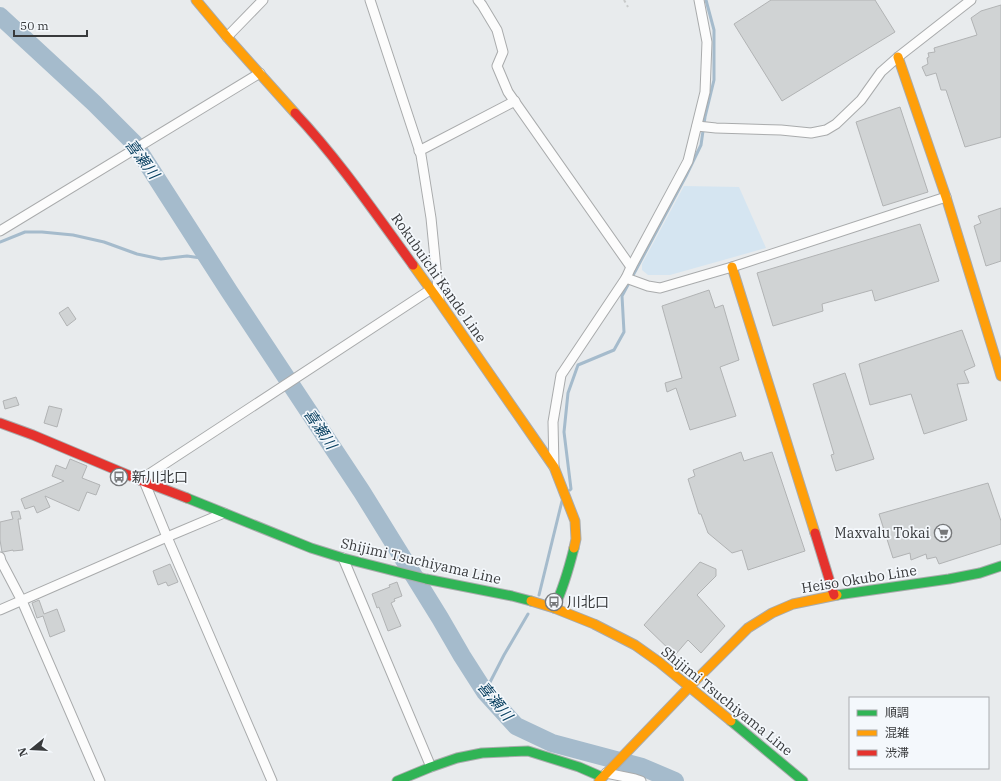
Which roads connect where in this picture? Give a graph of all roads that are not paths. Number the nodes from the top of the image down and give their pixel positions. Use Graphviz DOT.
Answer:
graph roads {
  1 [pos="196,0"];
  2 [pos="263,0"];
  3 [pos="370,0"];
  4 [pos="478,0"];
  5 [pos="699,0"];
  6 [pos="971,0"];
  7 [pos="227,37"];
  8 [pos="898,57"];
  9 [pos="260,73"];
  10 [pos="515,102"];
  11 [pos="697,126"];
  12 [pos="419,151"];
  13 [pos="946,198"];
  14 [pos="0,231"];
  15 [pos="631,267"];
  16 [pos="732,267"];
  17 [pos="626,278"];
  18 [pos="430,290"];
  19 [pos="439,301"];
  20 [pos="1001,376"];
  21 [pos="0,423"];
  22 [pos="554,467"];
  23 [pos="142,480"];
  24 [pos="224,513"];
  25 [pos="167,537"];
  26 [pos="0,558"];
  27 [pos="343,558"];
  28 [pos="1001,566"];
  29 [pos="834,595"];
  30 [pos="22,600"];
  31 [pos="554,608"];
  32 [pos="0,610"];
  33 [pos="690,688"];
  34 [pos="431,767"];
  35 [pos="603,776"];
  36 [pos="100,781"];
  37 [pos="272,781"];
  38 [pos="398,781"];
  39 [pos="641,781"];
  40 [pos="803,781"];
  1 -- 7 [label="main road, Rokubuichi Kande Line"];
  2 -- 7 [label="street"];
  3 -- 12 [label="street"];
  4 -- 10 [label="street"];
  5 -- 11 [label="street"];
  6 -- 8 [label="street"];
  7 -- 9 [label="main road, Rokubuichi Kande Line"];
  8 -- 11 [label="street"];
  8 -- 13 [label="main road"];
  9 -- 14 [label="street"];
  9 -- 18 [label="main road, Rokubuichi Kande Line"];
  10 -- 12 [label="street"];
  10 -- 15 [label="street"];
  11 -- 15 [label="street"];
  12 -- 19 [label="street"];
  13 -- 16 [label="street"];
  13 -- 20 [label="main road"];
  15 -- 17 [label="street"];
  16 -- 17 [label="street"];
  16 -- 29 [label="main road"];
  17 -- 22 [label="street"];
  18 -- 19 [label="main road, Rokubuichi Kande Line"];
  18 -- 23 [label="street"];
  19 -- 22 [label="main road, Rokubuichi Kande Line"];
  21 -- 23 [label="main road, Shijimi Tsuchiyama Line"];
  22 -- 31 [label="main road, Rokubuichi Kande Line"];
  23 -- 24 [label="main road, Shijimi Tsuchiyama Line"];
  23 -- 25 [label="street"];
  24 -- 25 [label="street"];
  24 -- 27 [label="main road, Shijimi Tsuchiyama Line"];
  25 -- 30 [label="street"];
  25 -- 37 [label="street"];
  26 -- 30 [label="street"];
  27 -- 31 [label="main road, Shijimi Tsuchiyama Line"];
  27 -- 34 [label="street"];
  28 -- 29 [label="main road, Heiso Okubo Line"];
  29 -- 33 [label="main road, Heiso Okubo Line"];
  30 -- 32 [label="street"];
  30 -- 36 [label="street"];
  31 -- 33 [label="main road, Shijimi Tsuchiyama Line"];
  33 -- 35 [label="main road, Heiso Okubo Line"];
  33 -- 40 [label="main road, Shijimi Tsuchiyama Line"];
  34 -- 35 [label="main road"];
  34 -- 38 [label="main road"];
  35 -- 39 [label="street"];
}
